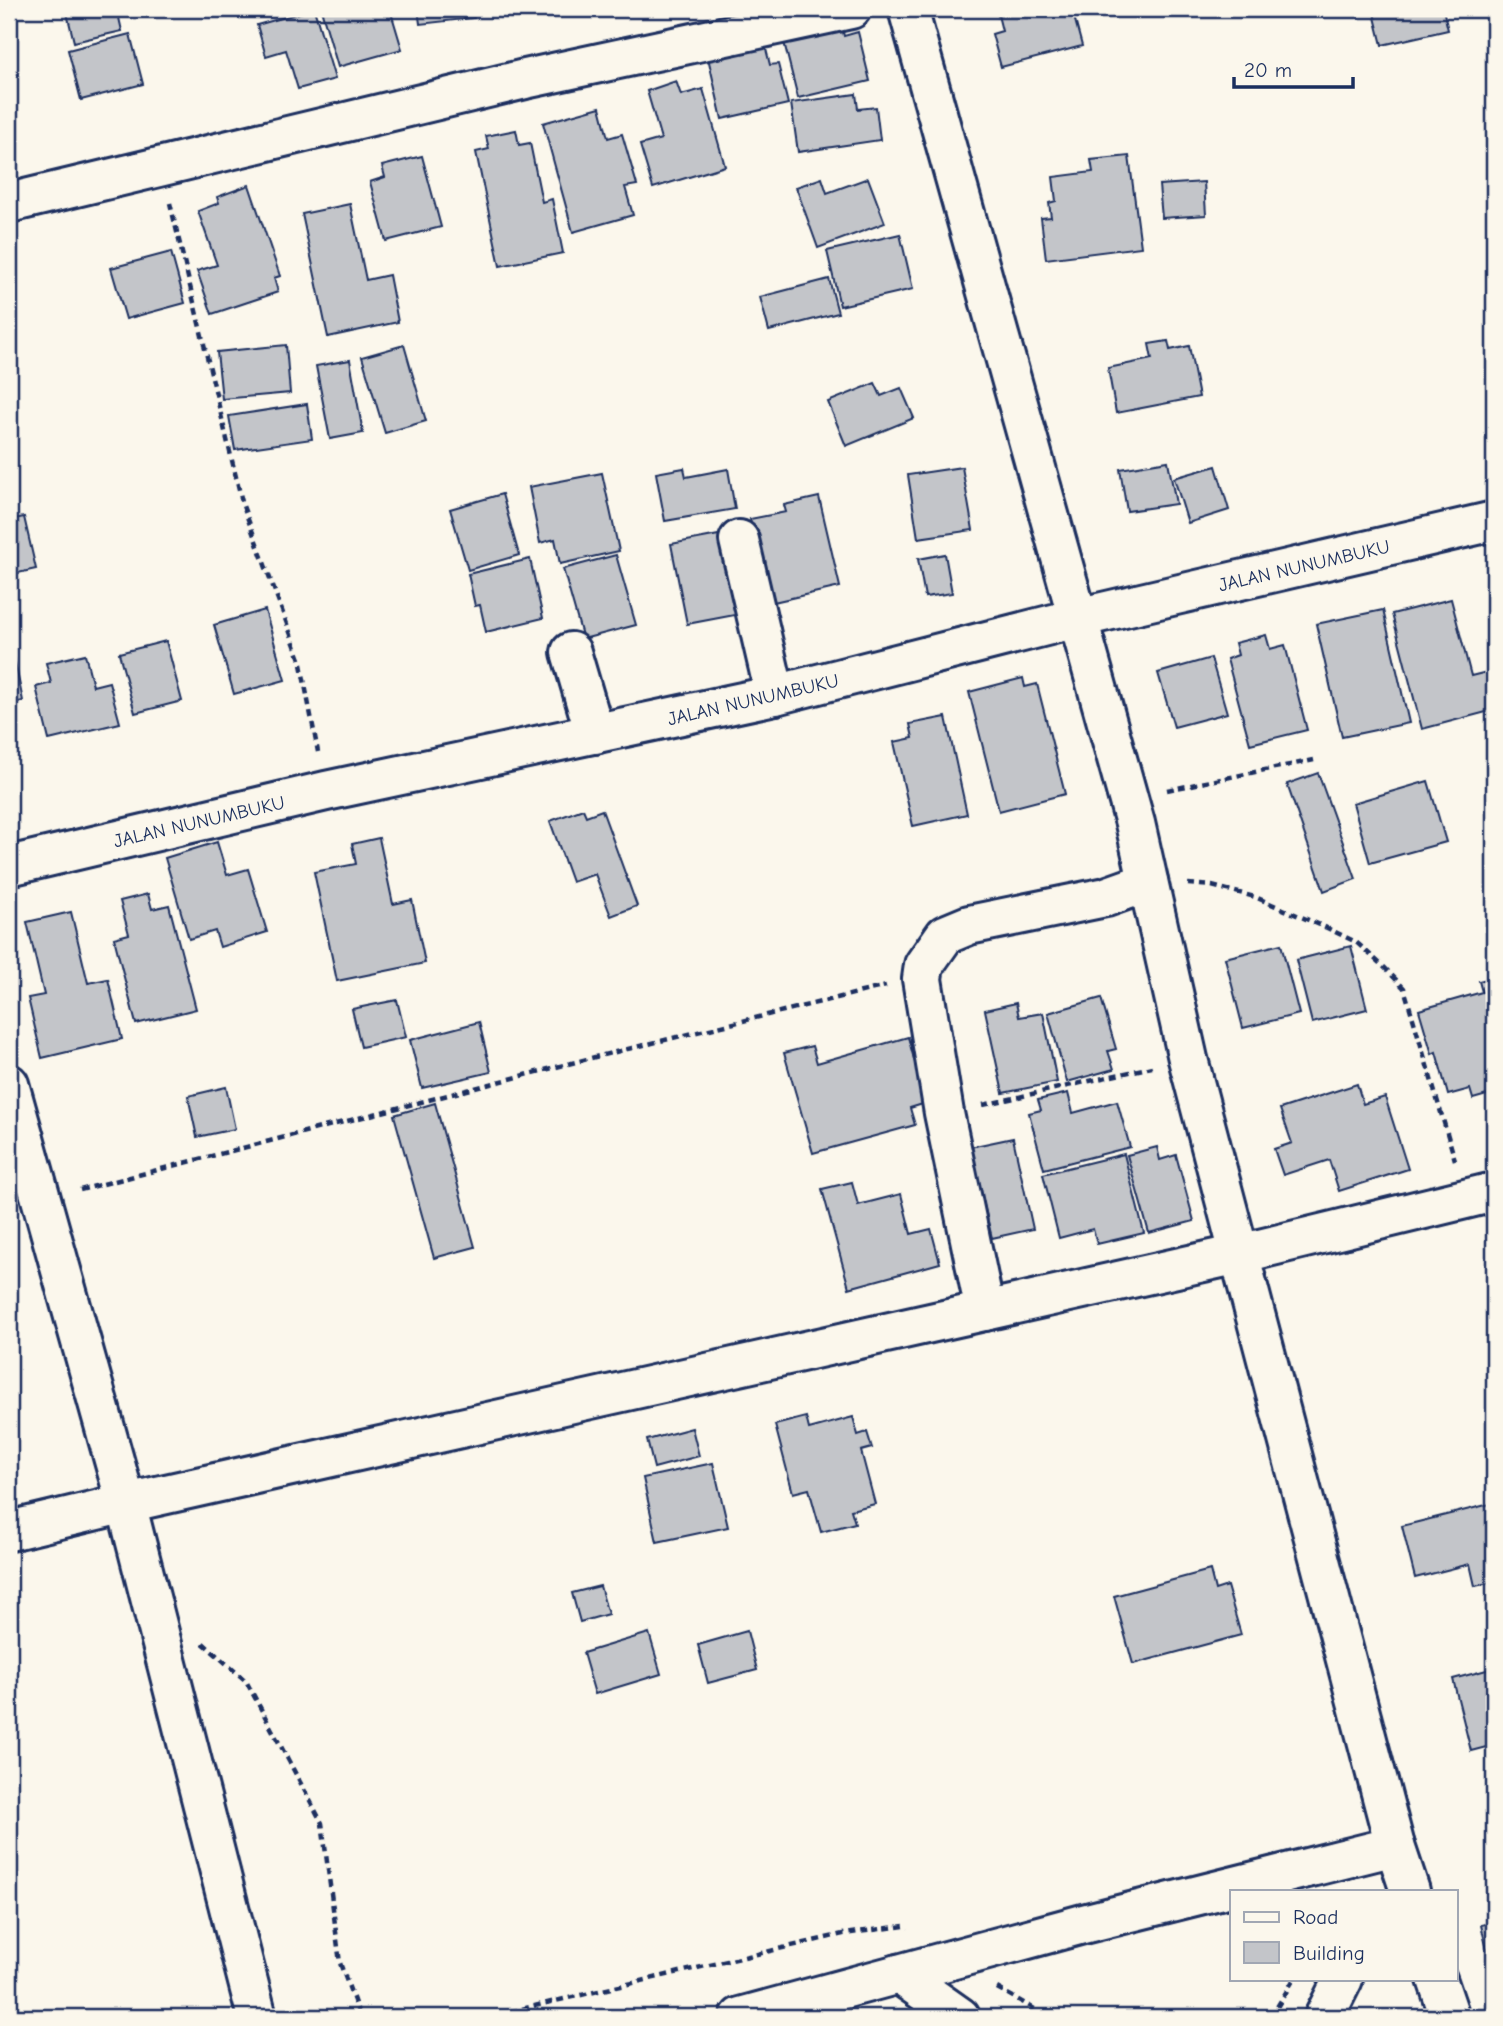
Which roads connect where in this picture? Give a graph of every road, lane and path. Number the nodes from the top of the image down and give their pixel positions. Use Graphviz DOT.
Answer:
graph roads {
  1 [pos="851,9"];
  2 [pos="908,9"];
  3 [pos="161,165"];
  4 [pos="9,203"];
  5 [pos="1494,521"];
  6 [pos="738,540"];
  7 [pos="1077,618"];
  8 [pos="571,652"];
  9 [pos="775,695"];
  10 [pos="595,734"];
  11 [pos="1314,760"];
  12 [pos="326,791"];
  13 [pos="1129,797"];
  14 [pos="9,866"];
  15 [pos="1148,883"];
  16 [pos="922,978"];
  17 [pos="1188,1059"];
  18 [pos="9,1084"];
  19 [pos="944,1113"];
  20 [pos="1480,1195"];
  21 [pos="42,1200"];
  22 [pos="1239,1254"];
  23 [pos="985,1311"];
  24 [pos="126,1503"];
  25 [pos="9,1531"];
  26 [pos="198,1639"];
  27 [pos="1398,1873"];
  28 [pos="1291,1890"];
  29 [pos="1230,1900"];
  30 [pos="899,1974"];
  31 [pos="1293,1980"];
  32 [pos="1342,1980"];
  33 [pos="1437,1980"];
  34 [pos="257,2017"];
  35 [pos="360,2017"];
  36 [pos="740,2017"];
  37 [pos="960,2017"];
  38 [pos="1271,2017"];
  39 [pos="1324,2017"];
  40 [pos="1450,2017"];
  1 -- 3 [label="street"];
  2 -- 7 [label="street"];
  3 -- 4 [label="street"];
  3 -- 12 [label="path"];
  5 -- 7 [label="street, JALAN NUNUMBUKU"];
  6 -- 9 [label="street"];
  7 -- 9 [label="street, JALAN NUNUMBUKU"];
  7 -- 13 [label="street"];
  8 -- 10 [label="street"];
  9 -- 10 [label="street, JALAN NUNUMBUKU"];
  10 -- 12 [label="street, JALAN NUNUMBUKU"];
  11 -- 13 [label="path"];
  12 -- 14 [label="street, JALAN NUNUMBUKU"];
  13 -- 15 [label="street"];
  15 -- 16 [label="street"];
  15 -- 17 [label="street"];
  15 -- 20 [label="path"];
  16 -- 19 [label="street"];
  16 -- 21 [label="path"];
  17 -- 19 [label="path"];
  17 -- 22 [label="street"];
  18 -- 21 [label="street"];
  19 -- 23 [label="street"];
  20 -- 22 [label="street"];
  21 -- 24 [label="street"];
  22 -- 23 [label="street"];
  22 -- 27 [label="street"];
  23 -- 24 [label="street"];
  24 -- 25 [label="street"];
  24 -- 34 [label="street"];
  26 -- 35 [label="path"];
  27 -- 28 [label="street"];
  29 -- 30 [label="street"];
  30 -- 36 [label="street"];
  30 -- 37 [label="street"];
  31 -- 38 [label="path"];
  32 -- 39 [label="street"];
  33 -- 40 [label="street"];
}
